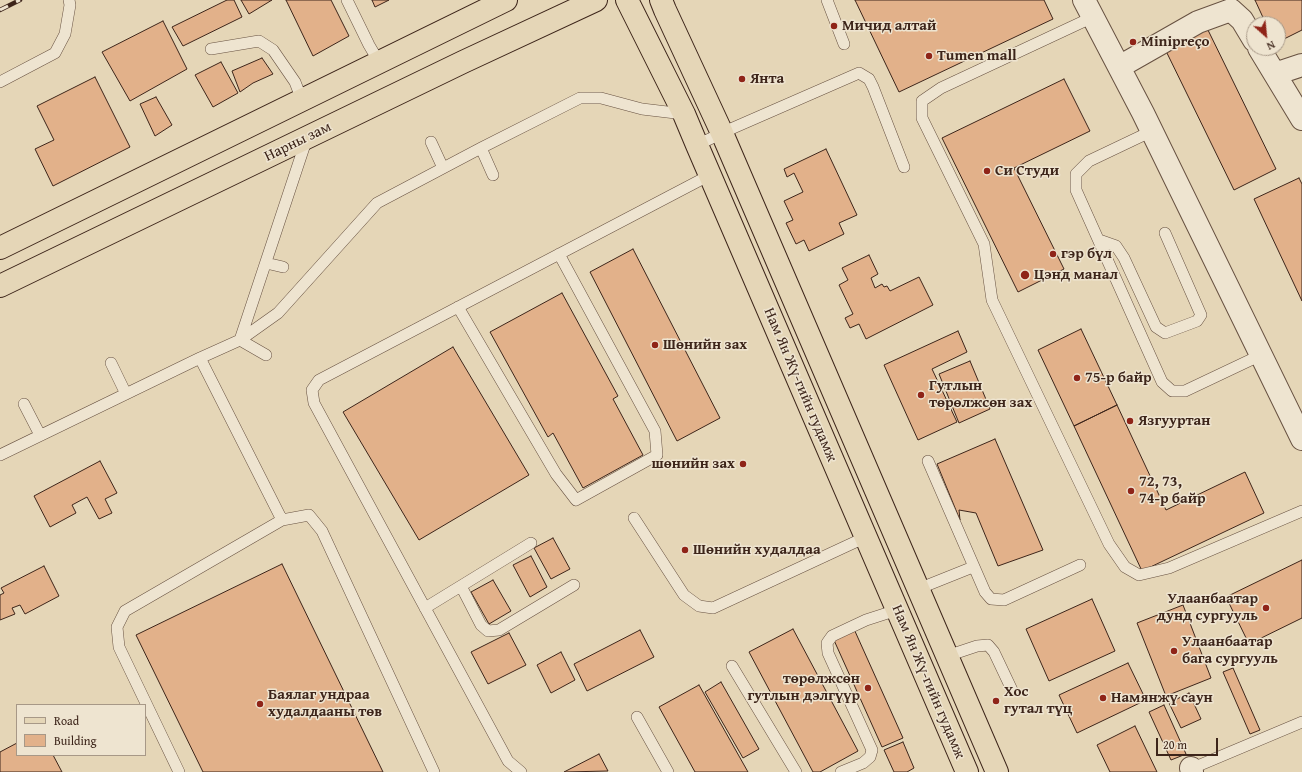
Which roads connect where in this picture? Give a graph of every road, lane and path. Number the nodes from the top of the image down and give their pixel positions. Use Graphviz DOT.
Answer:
graph roads {
  1 [pos="69,0"];
  2 [pos="347,0"];
  3 [pos="506,0"];
  4 [pos="596,0"];
  5 [pos="627,0"];
  6 [pos="661,0"];
  7 [pos="827,0"];
  8 [pos="1089,9"];
  9 [pos="1246,27"];
  10 [pos="844,44"];
  11 [pos="211,50"];
  12 [pos="1264,56"];
  13 [pos="379,62"];
  14 [pos="1302,65"];
  15 [pos="1119,66"];
  16 [pos="1275,74"];
  17 [pos="0,82"];
  18 [pos="302,100"];
  19 [pos="684,114"];
  20 [pos="1302,119"];
  21 [pos="1152,131"];
  22 [pos="722,133"];
  23 [pos="307,137"];
  24 [pos="431,142"];
  25 [pos="697,145"];
  26 [pos="481,148"];
  27 [pos="904,167"];
  28 [pos="443,168"];
  29 [pos="493,175"];
  30 [pos="710,175"];
  31 [pos="1165,233"];
  32 [pos="1099,240"];
  33 [pos="0,248"];
  34 [pos="559,254"];
  35 [pos="266,263"];
  36 [pos="283,267"];
  37 [pos="0,286"];
  38 [pos="458,307"];
  39 [pos="240,340"];
  40 [pos="266,355"];
  41 [pos="1261,355"];
  42 [pos="200,358"];
  43 [pos="111,363"];
  44 [pos="126,394"];
  45 [pos="24,404"];
  46 [pos="40,435"];
  47 [pos="1302,439"];
  48 [pos="0,454"];
  49 [pos="928,461"];
  50 [pos="1302,511"];
  51 [pos="634,518"];
  52 [pos="282,520"];
  53 [pos="866,536"];
  54 [pos="532,543"];
  55 [pos="1080,565"];
  56 [pos="973,567"];
  57 [pos="574,585"];
  58 [pos="461,586"];
  59 [pos="918,589"];
  60 [pos="425,608"];
  61 [pos="897,610"];
  62 [pos="947,656"];
  63 [pos="732,666"];
  64 [pos="1012,690"];
  65 [pos="637,717"];
  66 [pos="1302,722"];
  67 [pos="1189,771"];
  68 [pos="179,772"];
  69 [pos="434,772"];
  70 [pos="521,772"];
  71 [pos="668,772"];
  72 [pos="796,772"];
  73 [pos="841,772"];
  74 [pos="967,772"];
  75 [pos="997,772"];
  1 -- 17 [label="lane"];
  2 -- 13 [label="lane"];
  3 -- 13 [label="main road"];
  4 -- 23 [label="main road, Нарны зам"];
  5 -- 19 [label="main road, Нам Ян Жү-гийн гудамж"];
  6 -- 22 [label="main road, Нам Ян Жү-гийн гудамж"];
  7 -- 10 [label="lane"];
  8 -- 15 [label="street"];
  8 -- 50 [label="lane"];
  9 -- 15 [label="street"];
  11 -- 18 [label="lane"];
  12 -- 16 [label="street"];
  13 -- 18 [label="main road"];
  14 -- 16 [label="street"];
  15 -- 21 [label="street"];
  16 -- 20 [label="street"];
  18 -- 33 [label="main road"];
  19 -- 25 [label="main road, Нам Ян Жү-гийн гудамж"];
  19 -- 26 [label="lane"];
  21 -- 32 [label="lane"];
  21 -- 41 [label="street"];
  22 -- 25 [label="lane"];
  22 -- 27 [label="lane"];
  22 -- 59 [label="main road, Нам Ян Жү-гийн гудамж"];
  23 -- 35 [label="lane"];
  23 -- 37 [label="main road, Нарны зам"];
  24 -- 28 [label="lane"];
  25 -- 30 [label="main road, Нам Ян Жү-гийн гудамж"];
  26 -- 28 [label="lane"];
  26 -- 29 [label="lane"];
  28 -- 39 [label="lane"];
  30 -- 34 [label="lane"];
  30 -- 53 [label="main road, Нам Ян Жү-гийн гудамж"];
  31 -- 32 [label="lane"];
  32 -- 41 [label="lane"];
  34 -- 38 [label="lane"];
  34 -- 38 [label="lane"];
  35 -- 36 [label="lane"];
  35 -- 39 [label="lane"];
  38 -- 60 [label="lane"];
  39 -- 40 [label="lane"];
  39 -- 42 [label="lane"];
  41 -- 47 [label="street"];
  42 -- 44 [label="lane"];
  42 -- 52 [label="lane"];
  43 -- 44 [label="lane"];
  44 -- 46 [label="lane"];
  45 -- 46 [label="lane"];
  46 -- 48 [label="lane"];
  49 -- 56 [label="lane"];
  51 -- 53 [label="lane"];
  52 -- 68 [label="lane"];
  52 -- 69 [label="lane"];
  53 -- 61 [label="main road, Нам Ян Жү-гийн гудамж"];
  54 -- 58 [label="lane"];
  55 -- 56 [label="lane"];
  56 -- 59 [label="lane"];
  57 -- 58 [label="lane"];
  58 -- 60 [label="lane"];
  59 -- 62 [label="main road, Нам Ян Жү-гийн гудамж"];
  60 -- 70 [label="lane"];
  61 -- 73 [label="lane"];
  61 -- 74 [label="main road, Нам Ян Жү-гийн гудамж"];
  62 -- 64 [label="lane"];
  62 -- 75 [label="main road, Нам Ян Жү-гийн гудамж"];
  63 -- 72 [label="lane"];
  65 -- 71 [label="lane"];
  66 -- 67 [label="lane"];
}
